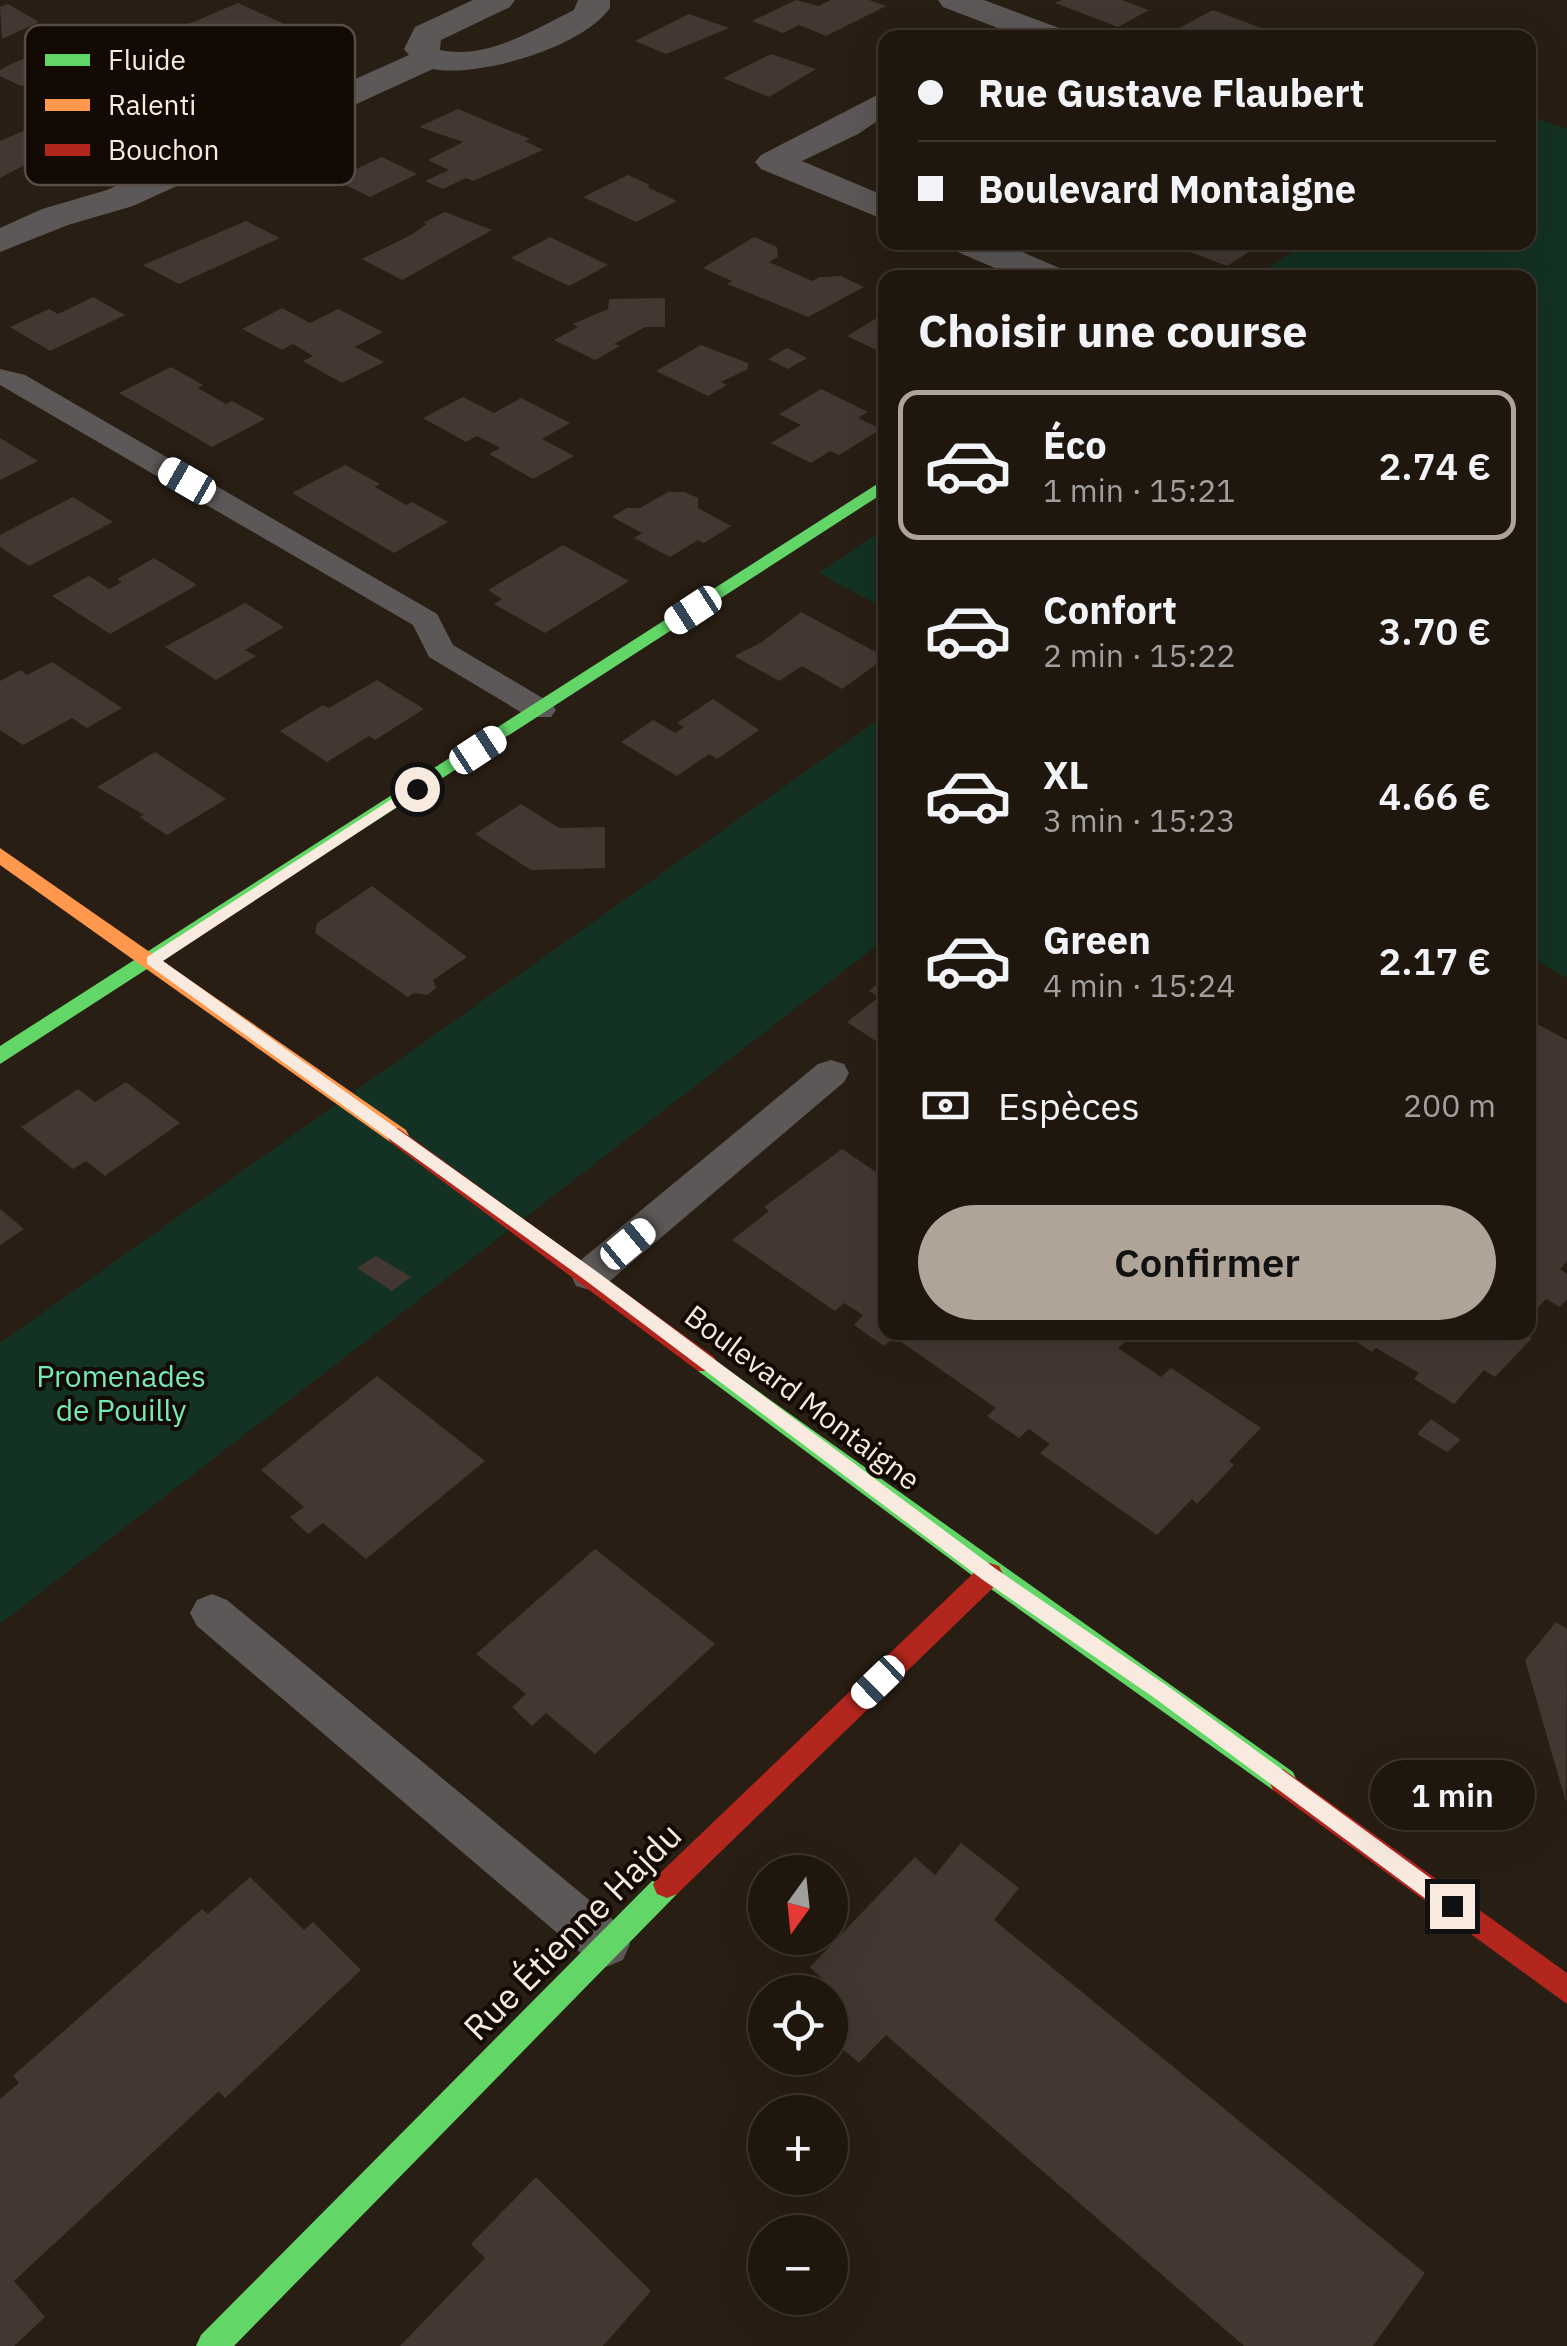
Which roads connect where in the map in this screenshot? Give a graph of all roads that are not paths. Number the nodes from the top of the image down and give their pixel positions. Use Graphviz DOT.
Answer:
graph roads {
  1 [pos="499,0"];
  2 [pos="594,0"];
  3 [pos="942,8"];
  4 [pos="1025,30"];
  5 [pos="429,58"];
  6 [pos="355,92"];
  7 [pos="878,105"];
  8 [pos="149,185"];
  9 [pos="878,206"];
  10 [pos="0,242"];
  11 [pos="985,250"];
  12 [pos="1032,270"];
  13 [pos="0,377"];
  14 [pos="878,489"];
  15 [pos="540,710"];
  16 [pos="0,855"];
  17 [pos="152,960"];
  18 [pos="0,1056"];
  19 [pos="831,1073"];
  20 [pos="590,1276"];
  21 [pos="990,1574"];
  22 [pos="212,1613"];
  23 [pos="606,1944"];
  24 [pos="1567,1990"];
  25 [pos="212,2346"];
  1 -- 5 [label="street"];
  2 -- 5 [label="street"];
  3 -- 4 [label="street"];
  5 -- 6 [label="street"];
  7 -- 9 [label="street"];
  8 -- 10 [label="street"];
  11 -- 12 [label="street"];
  13 -- 15 [label="lane"];
  14 -- 15 [label="street"];
  15 -- 17 [label="street"];
  16 -- 17 [label="street, Boulevard Montaigne"];
  17 -- 18 [label="street"];
  17 -- 20 [label="street, Boulevard Montaigne"];
  19 -- 20 [label="lane"];
  20 -- 21 [label="street, Boulevard Montaigne"];
  21 -- 23 [label="street, Rue Étienne Hajdu"];
  21 -- 24 [label="street, Boulevard Montaigne"];
  22 -- 23 [label="lane"];
  23 -- 25 [label="street, Rue Étienne Hajdu"];
}
